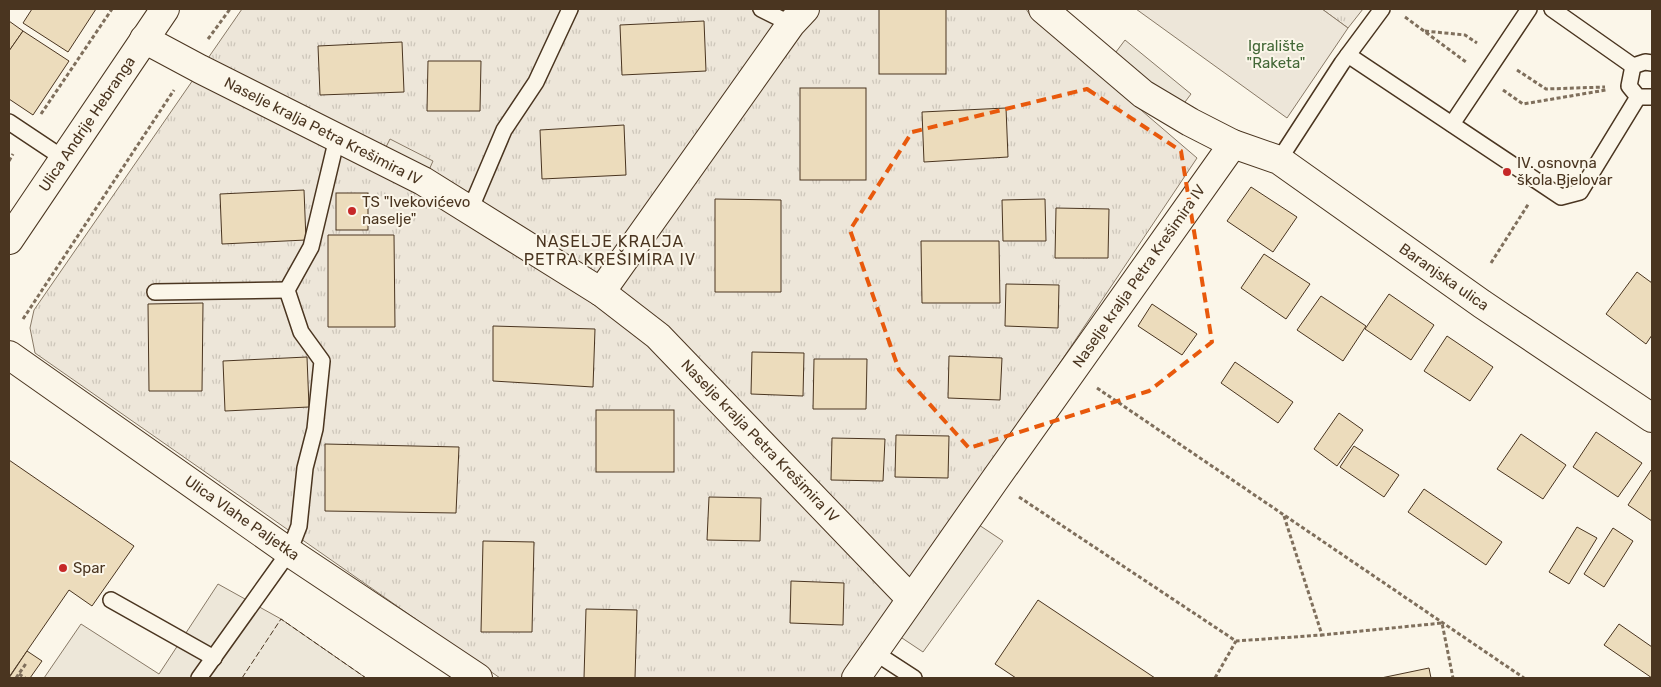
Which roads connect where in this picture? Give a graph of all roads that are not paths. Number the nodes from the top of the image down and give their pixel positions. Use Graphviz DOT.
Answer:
graph roads {
  1 [pos="165,9"];
  2 [pos="570,9"];
  3 [pos="761,9"];
  4 [pos="1043,9"];
  5 [pos="1382,9"];
  6 [pos="1529,9"];
  7 [pos="1552,9"];
  8 [pos="798,16"];
  9 [pos="144,39"];
  10 [pos="1348,55"];
  11 [pos="1652,63"];
  12 [pos="1633,66"];
  13 [pos="1640,93"];
  14 [pos="9,122"];
  15 [pos="1452,124"];
  16 [pos="337,138"];
  17 [pos="1233,144"];
  18 [pos="64,158"];
  19 [pos="1279,160"];
  20 [pos="470,210"];
  21 [pos="9,240"];
  22 [pos="287,290"];
  23 [pos="155,292"];
  24 [pos="601,292"];
  25 [pos="9,355"];
  26 [pos="1652,418"];
  27 [pos="289,552"];
  28 [pos="910,599"];
  29 [pos="112,600"];
  30 [pos="874,652"];
  31 [pos="214,658"];
  32 [pos="199,678"];
  33 [pos="478,678"];
  34 [pos="856,678"];
  35 [pos="914,678"];
  1 -- 9 [label="street, Ulica Andrije Hebranga"];
  2 -- 20 [label="lane"];
  3 -- 8 [label="lane"];
  4 -- 17 [label="street"];
  5 -- 10 [label="lane"];
  6 -- 15 [label="lane"];
  7 -- 12 [label="lane"];
  8 -- 24 [label="street"];
  9 -- 16 [label="street, Naselje kralja Petra Krešimira IV"];
  9 -- 18 [label="street, Ulica Andrije Hebranga"];
  10 -- 15 [label="lane"];
  10 -- 19 [label="lane"];
  11 -- 12 [label="lane"];
  12 -- 13 [label="lane"];
  13 -- 15 [label="lane"];
  14 -- 18 [label="lane"];
  16 -- 20 [label="street, Naselje kralja Petra Krešimira IV"];
  16 -- 22 [label="lane"];
  17 -- 19 [label="street, Baranjska ulica"];
  17 -- 28 [label="street, Naselje kralja Petra Krešimira IV"];
  18 -- 21 [label="street, Ulica Andrije Hebranga"];
  19 -- 26 [label="street, Baranjska ulica"];
  20 -- 24 [label="street, Naselje kralja Petra Krešimira IV"];
  22 -- 23 [label="lane"];
  22 -- 27 [label="lane"];
  24 -- 28 [label="street, Naselje kralja Petra Krešimira IV"];
  25 -- 27 [label="street, Ulica Vlahe Paljetka"];
  27 -- 31 [label="lane"];
  27 -- 33 [label="street, Ulica Vlahe Paljetka"];
  28 -- 30 [label="street, Naselje kralja Petra Krešimira IV"];
  29 -- 31 [label="lane"];
  30 -- 34 [label="street, Naselje kralja Petra Krešimira IV"];
  30 -- 35 [label="lane"];
  31 -- 32 [label="lane"];
}
